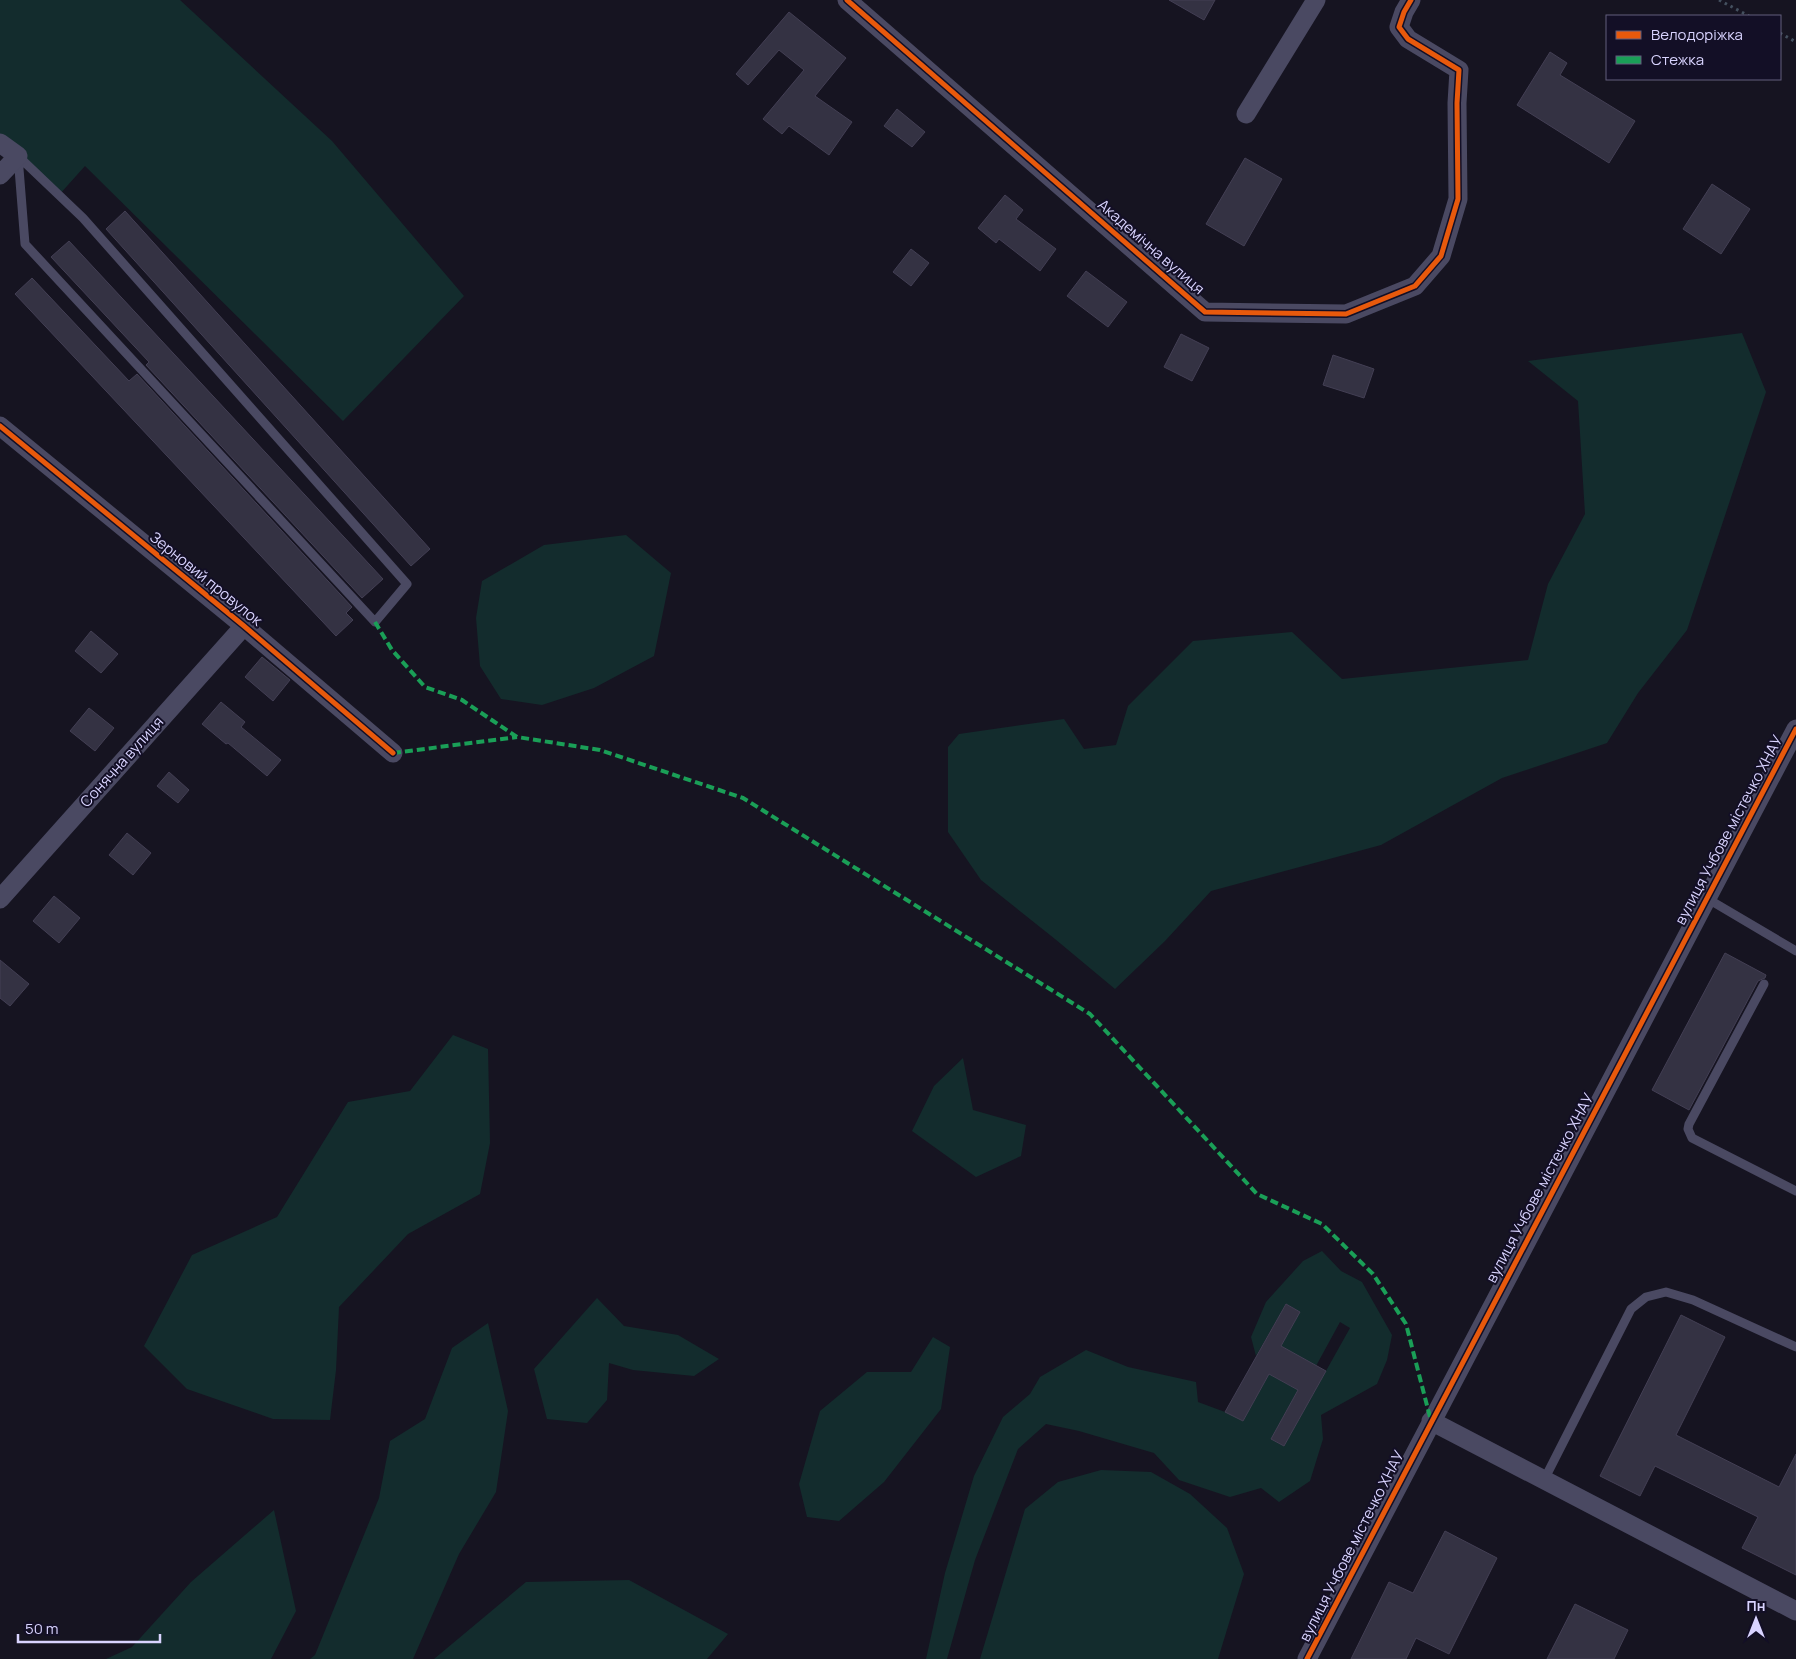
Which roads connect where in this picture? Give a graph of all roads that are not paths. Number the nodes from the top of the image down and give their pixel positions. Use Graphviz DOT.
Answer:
graph roads {
  1 [pos="848,0"];
  2 [pos="1316,0"];
  3 [pos="1411,0"];
  4 [pos="1246,114"];
  5 [pos="0,143"];
  6 [pos="18,156"];
  7 [pos="0,175"];
  8 [pos="0,426"];
  9 [pos="244,626"];
  10 [pos="1796,729"];
  11 [pos="393,753"];
  12 [pos="0,899"];
  13 [pos="1708,899"];
  14 [pos="1796,951"];
  15 [pos="1764,984"];
  16 [pos="1796,1191"];
  17 [pos="1796,1347"];
  18 [pos="1431,1421"];
  19 [pos="1544,1480"];
  20 [pos="1795,1609"];
  21 [pos="1307,1659"];
  1 -- 3 [label="street, Академічна вулиця"];
  2 -- 4 [label="street"];
  5 -- 6 [label="street"];
  6 -- 6 [label="lane"];
  6 -- 7 [label="street"];
  8 -- 9 [label="street, Зерновий провулок"];
  9 -- 11 [label="street, Зерновий провулок"];
  9 -- 12 [label="street, Сонячна вулиця"];
  10 -- 13 [label="street, вулиця Учбове містечко ХНАУ"];
  13 -- 14 [label="lane"];
  13 -- 18 [label="street, вулиця Учбове містечко ХНАУ"];
  15 -- 16 [label="lane"];
  17 -- 19 [label="lane"];
  18 -- 19 [label="street"];
  18 -- 21 [label="street, вулиця Учбове містечко ХНАУ"];
  19 -- 20 [label="street"];
}
